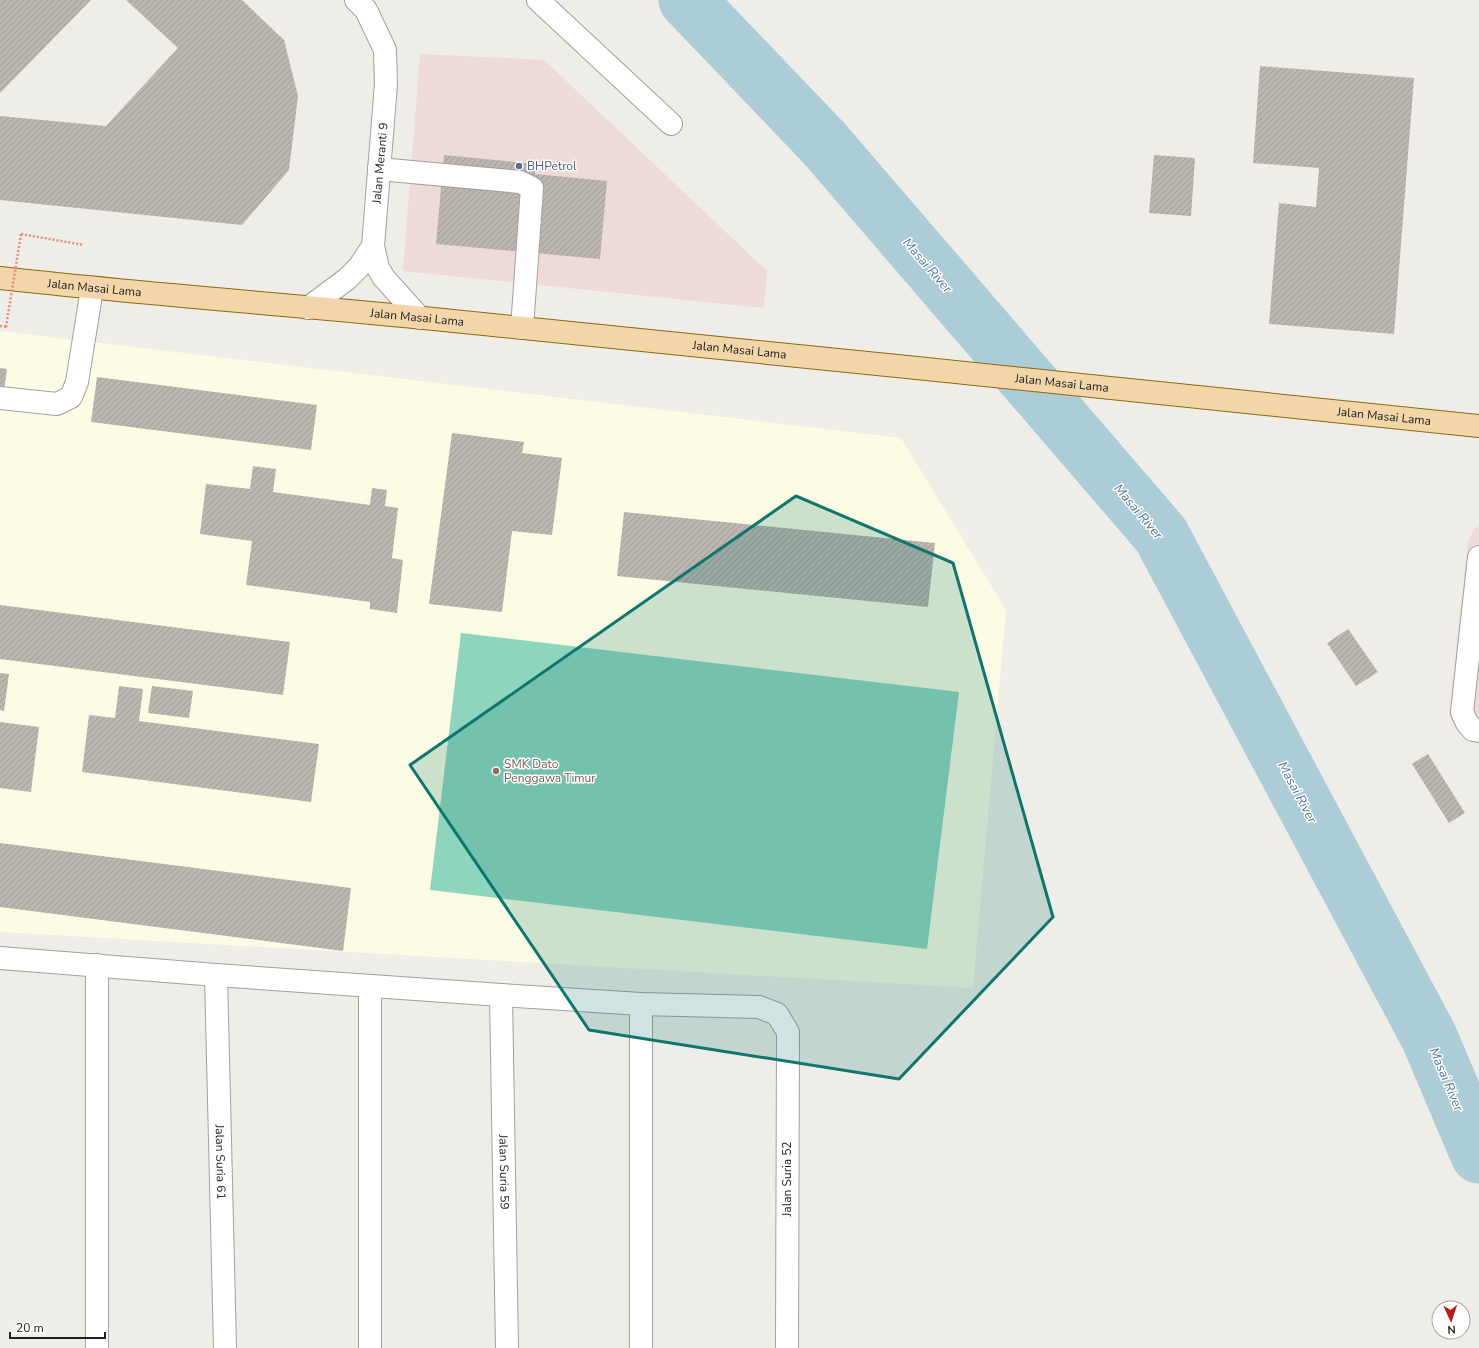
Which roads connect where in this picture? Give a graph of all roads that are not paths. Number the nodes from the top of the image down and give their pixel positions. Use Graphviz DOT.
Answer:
graph roads {
  1 [pos="356,0"];
  2 [pos="538,0"];
  3 [pos="671,124"];
  4 [pos="379,169"];
  5 [pos="373,246"];
  6 [pos="0,278"];
  7 [pos="92,289"];
  8 [pos="308,308"];
  9 [pos="420,318"];
  10 [pos="522,328"];
  11 [pos="0,398"];
  12 [pos="1479,426"];
  13 [pos="1479,557"];
  14 [pos="1473,727"];
  15 [pos="0,958"];
  16 [pos="97,965"];
  17 [pos="216,975"];
  18 [pos="370,986"];
  19 [pos="501,995"];
  20 [pos="641,1004"];
  21 [pos="97,1348"];
  22 [pos="225,1348"];
  23 [pos="370,1348"];
  24 [pos="507,1348"];
  25 [pos="641,1348"];
  26 [pos="787,1348"];
  1 -- 4 [label="street, Jalan Meranti 9"];
  2 -- 3 [label="street"];
  4 -- 5 [label="street, Jalan Meranti 9"];
  4 -- 10 [label="street"];
  5 -- 8 [label="street"];
  5 -- 9 [label="street, Jalan Meranti 9"];
  6 -- 7 [label="main road, Jalan Masai Lama"];
  7 -- 8 [label="main road, Jalan Masai Lama"];
  7 -- 11 [label="street"];
  8 -- 9 [label="main road, Jalan Masai Lama"];
  9 -- 10 [label="main road, Jalan Masai Lama"];
  10 -- 12 [label="main road, Jalan Masai Lama"];
  13 -- 14 [label="street"];
  15 -- 16 [label="street"];
  16 -- 17 [label="street"];
  16 -- 21 [label="street"];
  17 -- 18 [label="street"];
  17 -- 22 [label="street, Jalan Suria 61"];
  18 -- 19 [label="street"];
  18 -- 23 [label="street"];
  19 -- 20 [label="street"];
  19 -- 24 [label="street, Jalan Suria 59"];
  20 -- 25 [label="street"];
  20 -- 26 [label="street, Jalan Suria 52"];
}
